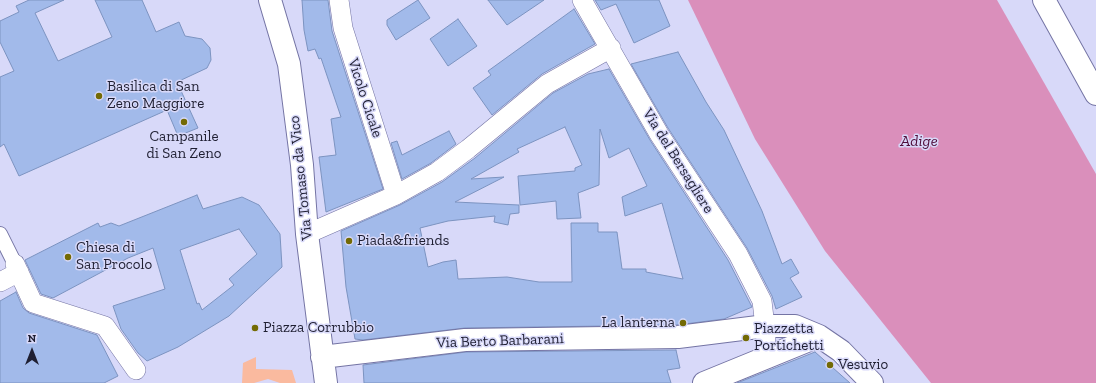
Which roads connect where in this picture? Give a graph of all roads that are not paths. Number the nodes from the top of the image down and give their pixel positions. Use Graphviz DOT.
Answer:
graph roads {
  1 [pos="270,0"];
  2 [pos="339,0"];
  3 [pos="582,0"];
  4 [pos="1044,0"];
  5 [pos="611,48"];
  6 [pos="1096,94"];
  7 [pos="396,194"];
  8 [pos="0,234"];
  9 [pos="307,234"];
  10 [pos="17,268"];
  11 [pos="0,282"];
  12 [pos="766,326"];
  13 [pos="819,336"];
  14 [pos="322,357"];
  15 [pos="762,360"];
  16 [pos="136,377"];
  17 [pos="326,383"];
  18 [pos="704,383"];
  19 [pos="872,383"];
  1 -- 9 [label="street, Via Tomaso da Vico"];
  2 -- 7 [label="street, Vicolo Cicale"];
  3 -- 5 [label="street, Via del Bersagliere"];
  4 -- 6 [label="street"];
  5 -- 7 [label="street"];
  5 -- 12 [label="street, Via del Bersagliere"];
  7 -- 9 [label="street"];
  8 -- 10 [label="street"];
  9 -- 14 [label="street, Via Tomaso da Vico"];
  10 -- 11 [label="street"];
  10 -- 16 [label="street"];
  12 -- 13 [label="street"];
  12 -- 14 [label="street, Via Berto Barbarani"];
  12 -- 15 [label="street"];
  13 -- 15 [label="street"];
  13 -- 19 [label="street"];
  14 -- 17 [label="street"];
  15 -- 18 [label="street"];
}
